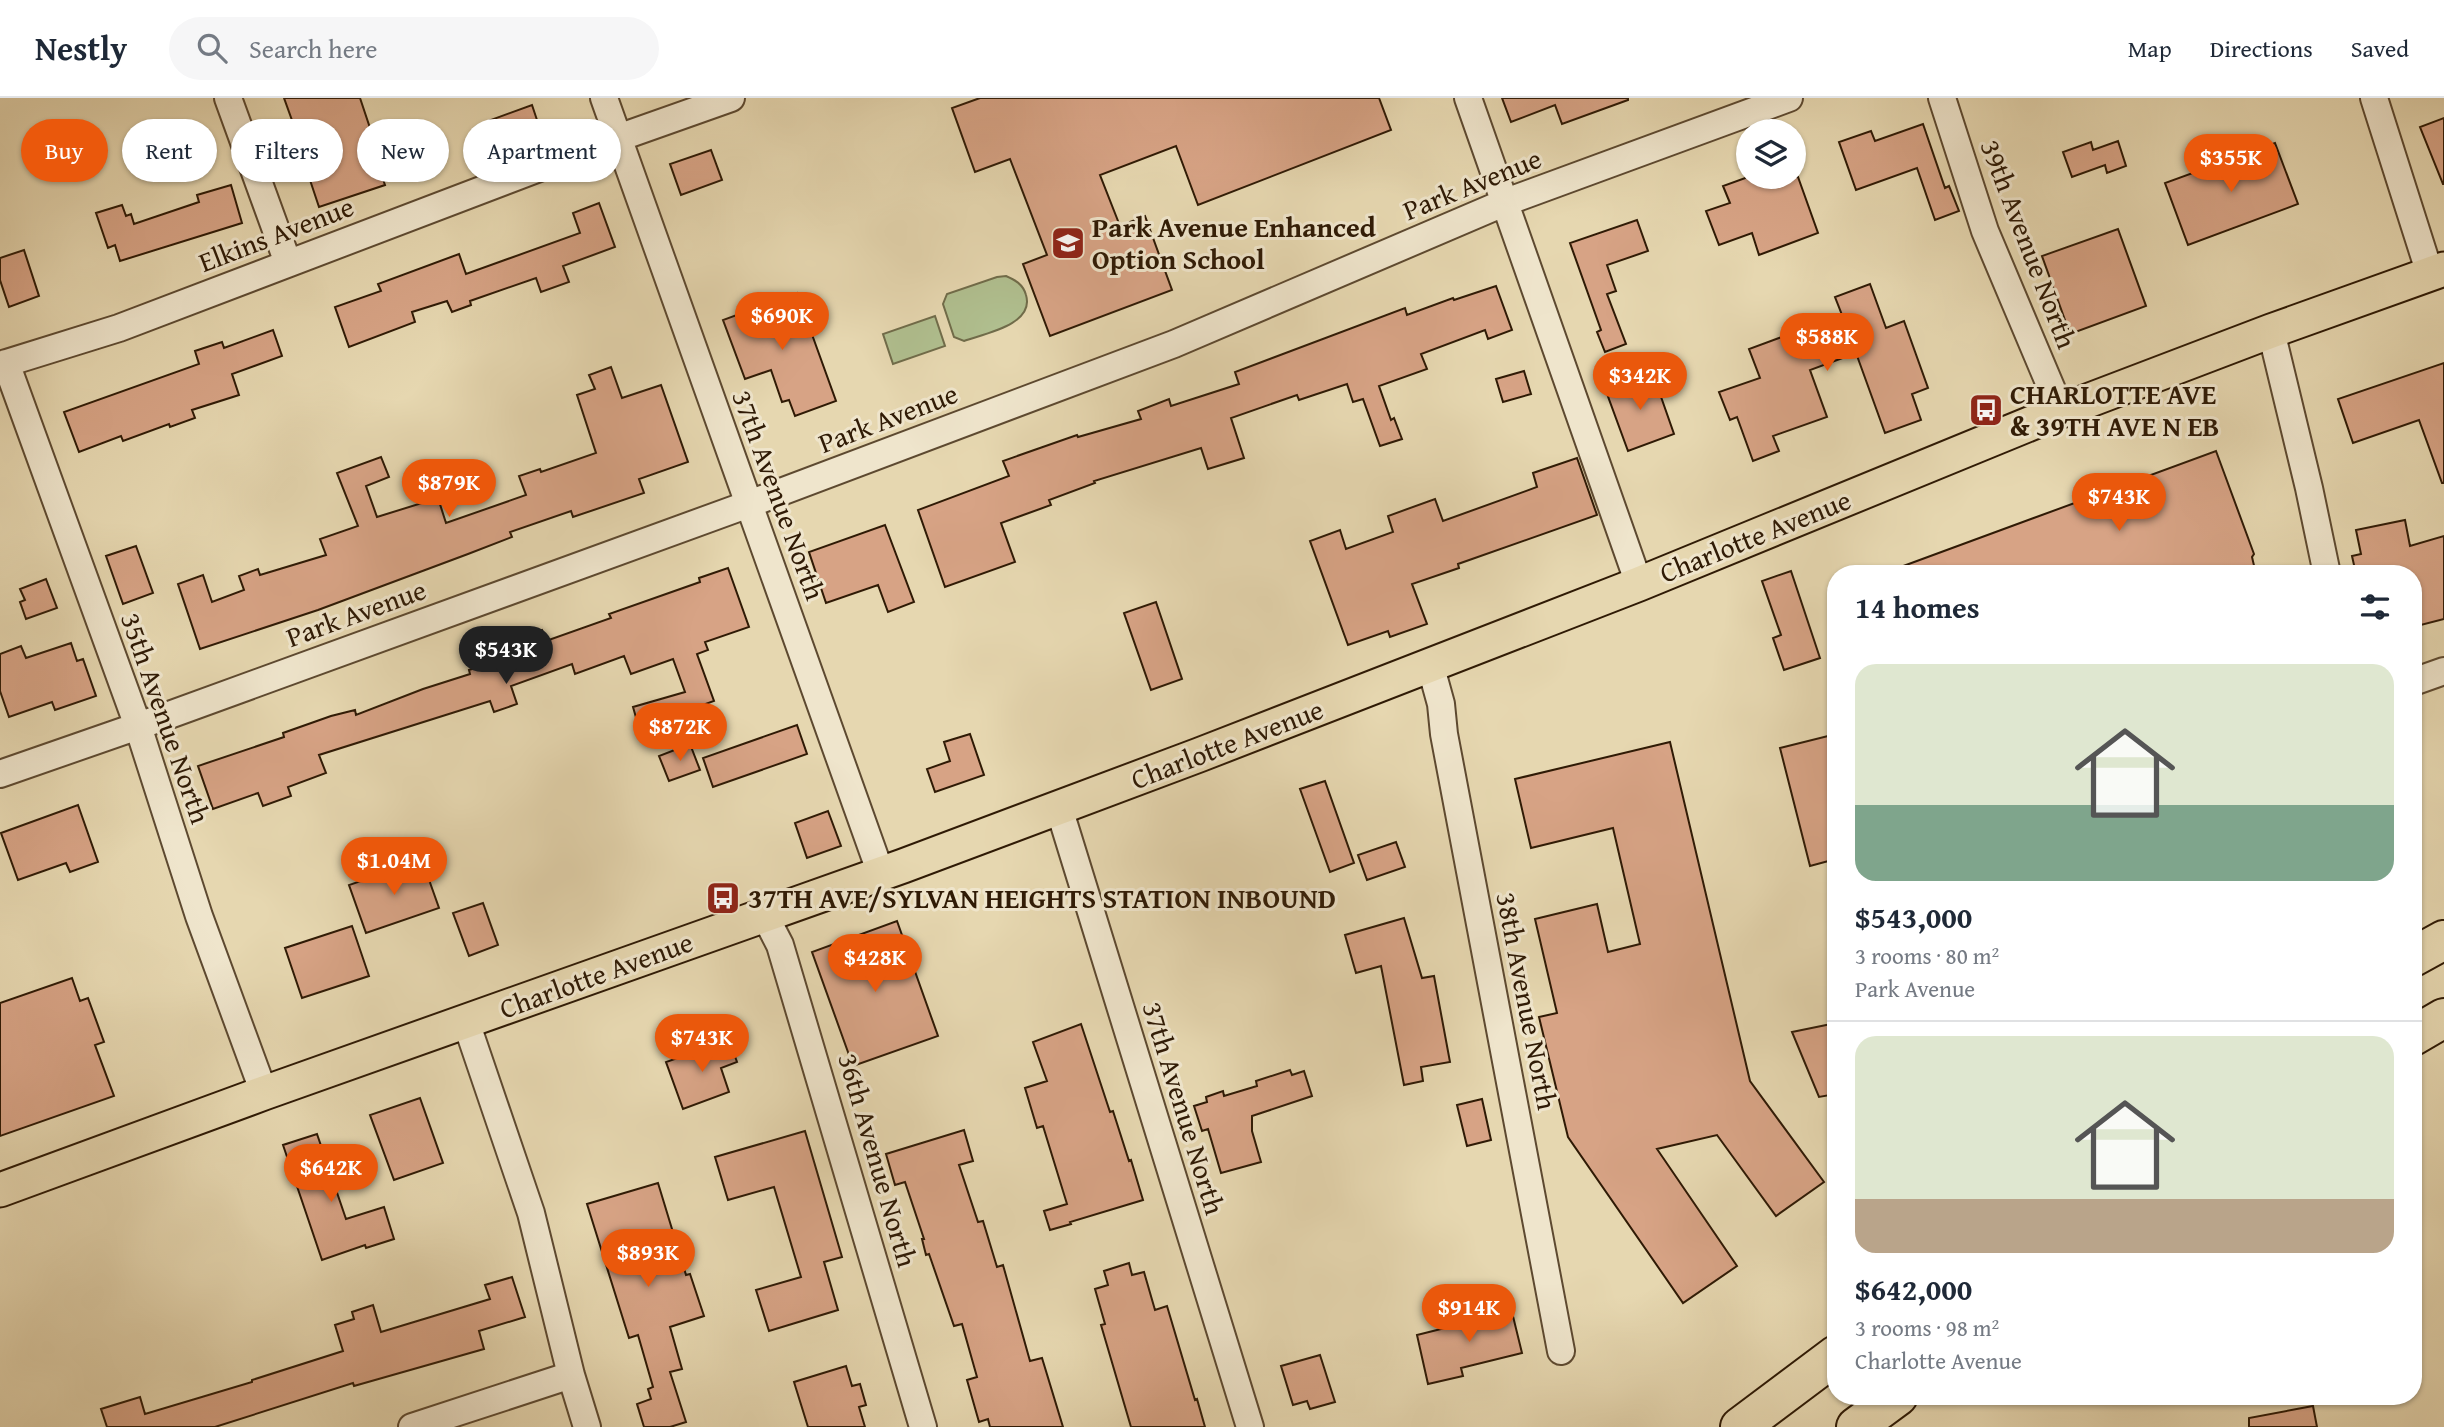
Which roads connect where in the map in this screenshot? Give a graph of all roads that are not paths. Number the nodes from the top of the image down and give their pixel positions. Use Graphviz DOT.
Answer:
graph roads {
  1 [pos="228,98"];
  2 [pos="604,98"];
  3 [pos="731,98"];
  4 [pos="1468,98"];
  5 [pos="1789,98"];
  6 [pos="1942,98"];
  7 [pos="2374,98"];
  8 [pos="611,119"];
  9 [pos="621,137"];
  10 [pos="621,146"];
  11 [pos="502,182"];
  12 [pos="1506,202"];
  13 [pos="288,263"];
  14 [pos="2437,271"];
  15 [pos="2271,331"];
  16 [pos="3,364"];
  17 [pos="2061,411"];
  18 [pos="749,504"];
  19 [pos="2325,565"];
  20 [pos="1640,584"];
  21 [pos="1430,664"];
  22 [pos="2444,671"];
  23 [pos="2422,679"];
  24 [pos="138,726"];
  25 [pos="0,774"];
  26 [pos="1059,808"];
  27 [pos="881,874"];
  28 [pos="764,914"];
  29 [pos="2444,940"];
  30 [pos="2422,952"];
  31 [pos="2444,1018"];
  32 [pos="466,1022"];
  33 [pos="2422,1031"];
  34 [pos="264,1093"];
  35 [pos="0,1190"];
  36 [pos="1561,1351"];
  37 [pos="1827,1362"];
  38 [pos="571,1375"];
  39 [pos="1886,1405"];
  40 [pos="412,1427"];
  41 [pos="587,1427"];
  42 [pos="923,1427"];
  43 [pos="1250,1427"];
  44 [pos="1740,1427"];
  45 [pos="1856,1427"];
  1 -- 13 [label="street"];
  2 -- 8 [label="street, 37th Avenue North"];
  3 -- 9 [label="street, Elkins Avenue"];
  4 -- 12 [label="street"];
  5 -- 12 [label="street, Park Avenue"];
  6 -- 17 [label="street, 39th Avenue North"];
  7 -- 14 [label="street"];
  10 -- 18 [label="street, 37th Avenue North"];
  11 -- 13 [label="street, Elkins Avenue"];
  12 -- 18 [label="street, Park Avenue"];
  12 -- 20 [label="street"];
  13 -- 16 [label="street, Elkins Avenue"];
  14 -- 15 [label="main road, Charlotte Avenue"];
  15 -- 17 [label="main road, Charlotte Avenue"];
  15 -- 19 [label="street"];
  16 -- 24 [label="street, 35th Avenue North"];
  17 -- 20 [label="main road, Charlotte Avenue"];
  18 -- 24 [label="street, Park Avenue"];
  18 -- 27 [label="street, 37th Avenue North"];
  20 -- 21 [label="main road, Charlotte Avenue"];
  21 -- 26 [label="main road, Charlotte Avenue"];
  21 -- 36 [label="street, 38th Avenue North"];
  22 -- 23 [label="street"];
  24 -- 25 [label="street, Park Avenue"];
  24 -- 34 [label="street, 35th Avenue North"];
  26 -- 27 [label="main road, Charlotte Avenue"];
  26 -- 43 [label="street, 37th Avenue North"];
  27 -- 28 [label="main road, Charlotte Avenue"];
  28 -- 32 [label="main road, Charlotte Avenue"];
  28 -- 42 [label="street, 36th Avenue North"];
  29 -- 30 [label="highway"];
  31 -- 33 [label="highway"];
  32 -- 34 [label="main road, Charlotte Avenue"];
  32 -- 38 [label="street"];
  34 -- 35 [label="main road, Charlotte Avenue"];
  37 -- 44 [label="highway"];
  38 -- 40 [label="street"];
  38 -- 41 [label="street"];
  39 -- 45 [label="highway"];
}
